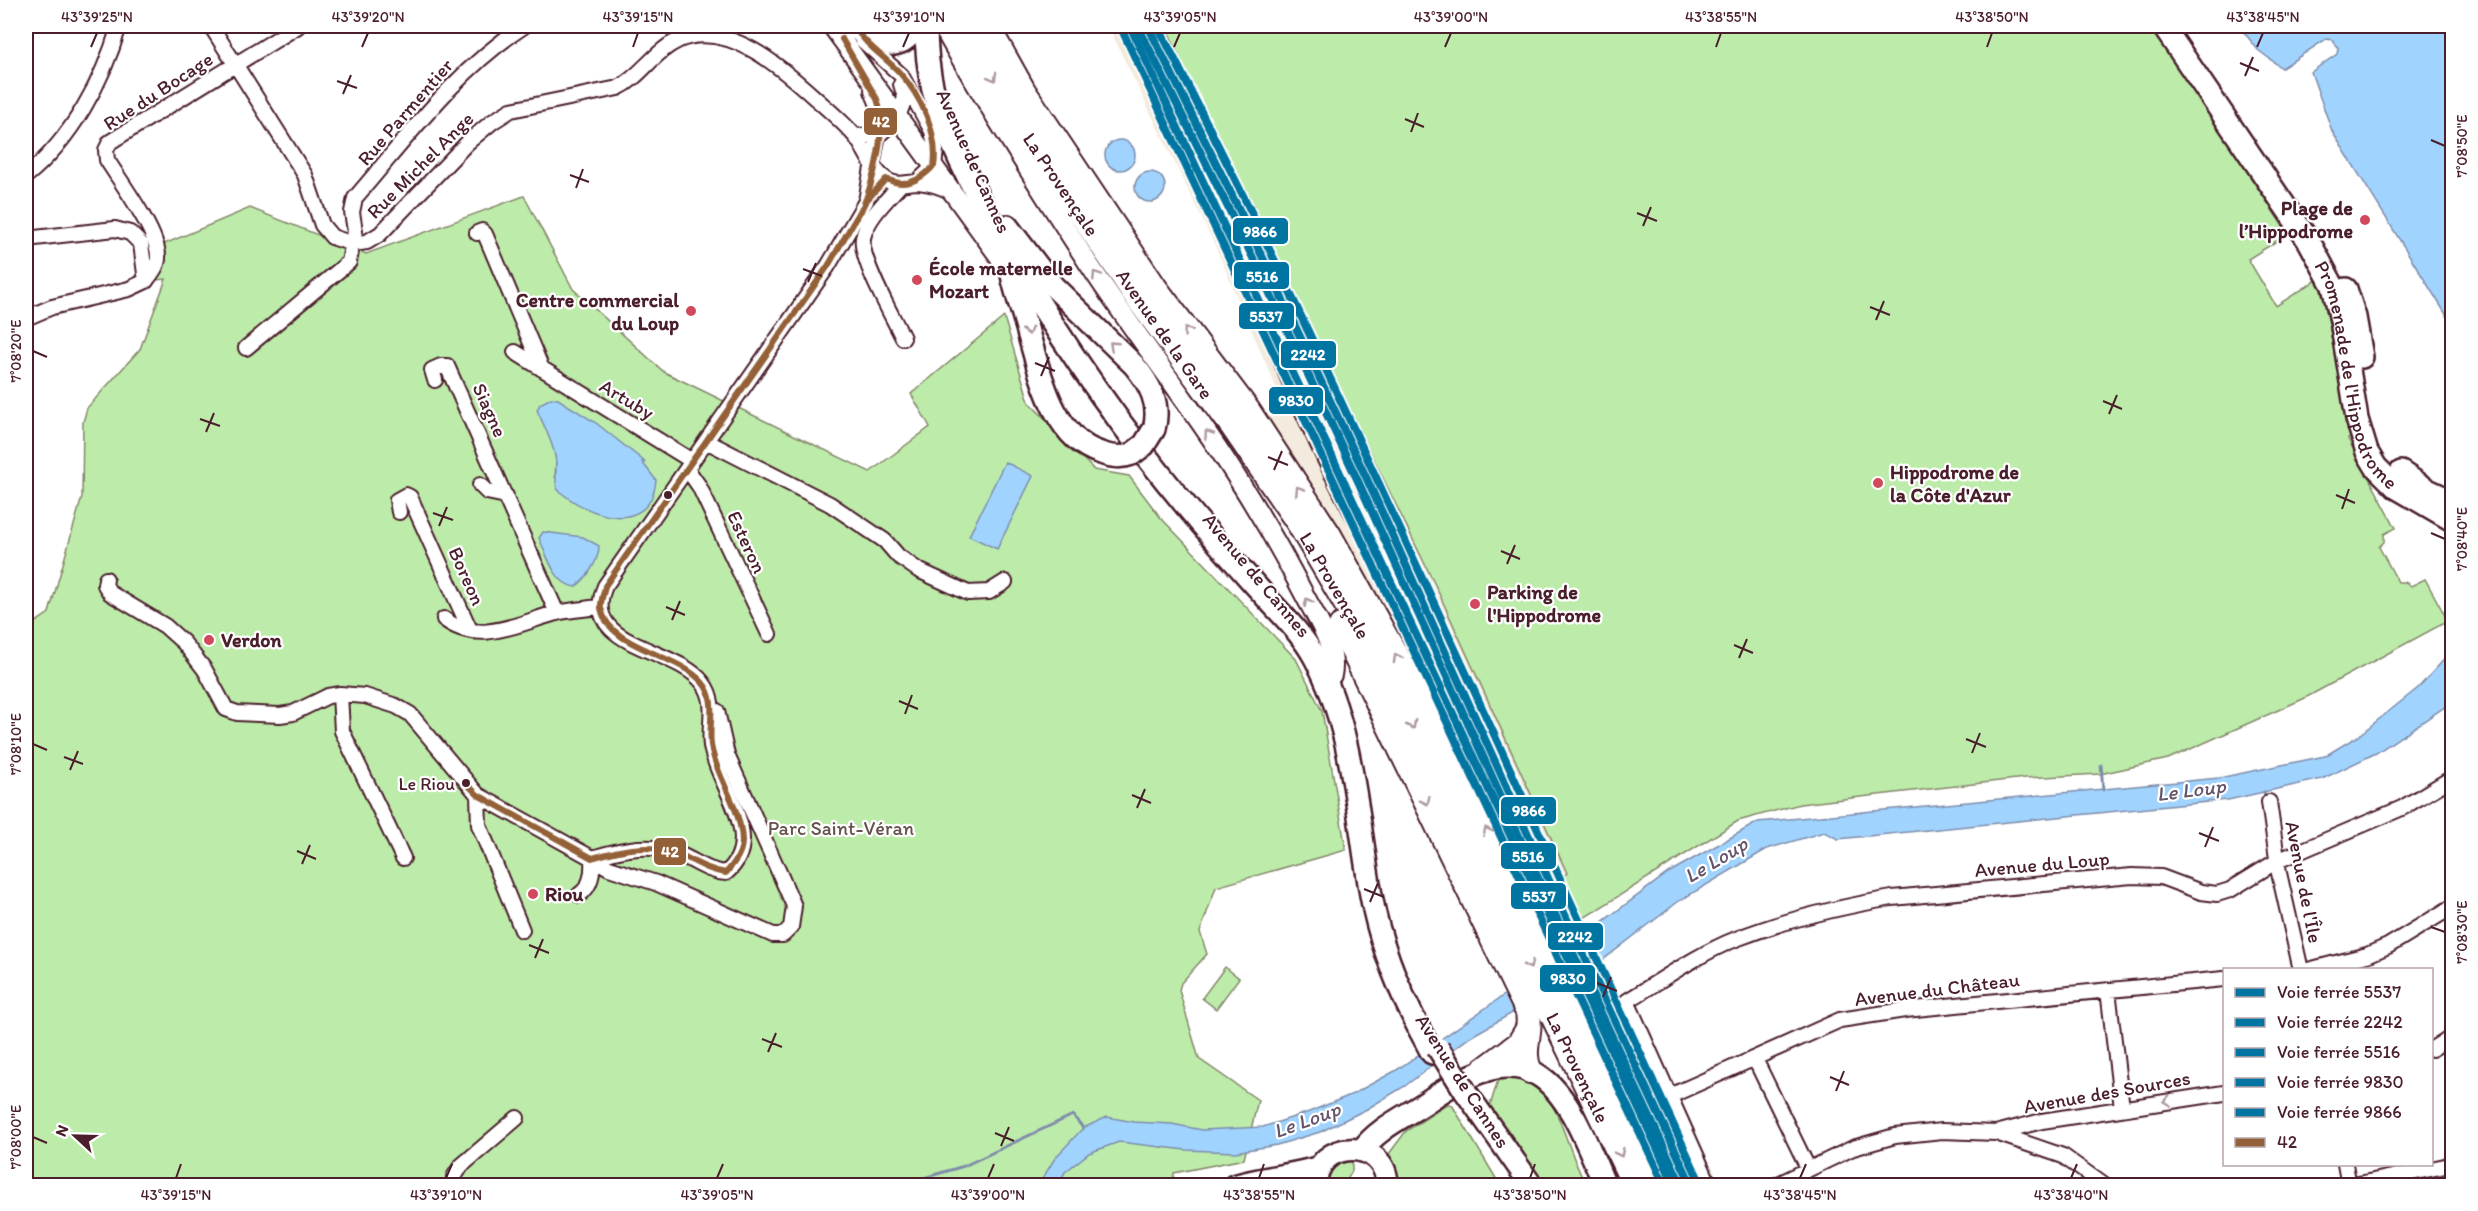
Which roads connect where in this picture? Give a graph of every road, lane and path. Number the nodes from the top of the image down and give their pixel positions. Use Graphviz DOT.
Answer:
graph roads {
  1 [pos="119,26"];
  2 [pos="211,26"];
  3 [pos="298,26"];
  4 [pos="524,26"];
  5 [pos="832,26"];
  6 [pos="843,26"];
  7 [pos="854,26"];
  8 [pos="916,26"];
  9 [pos="926,26"];
  10 [pos="932,26"];
  11 [pos="942,26"];
  12 [pos="964,26"];
  13 [pos="987,26"];
  14 [pos="2163,26"];
  15 [pos="2178,26"];
  16 [pos="855,58"];
  17 [pos="236,64"];
  18 [pos="898,117"];
  19 [pos="879,135"];
  20 [pos="855,136"];
  21 [pos="874,165"];
  22 [pos="934,166"];
  23 [pos="26,176"];
  24 [pos="886,179"];
  25 [pos="917,182"];
  26 [pos="900,184"];
  27 [pos="954,193"];
  28 [pos="866,201"];
  29 [pos="1000,220"];
  30 [pos="477,233"];
  31 [pos="26,239"];
  32 [pos="353,244"];
  33 [pos="1012,275"];
  34 [pos="146,281"];
  35 [pos="1046,316"];
  36 [pos="26,318"];
  37 [pos="903,338"];
  38 [pos="246,348"];
  39 [pos="515,352"];
  40 [pos="542,369"];
  41 [pos="435,380"];
  42 [pos="1231,424"];
  43 [pos="706,441"];
  44 [pos="690,465"];
  45 [pos="480,485"];
  46 [pos="506,496"];
  47 [pos="2452,501"];
  48 [pos="399,512"];
  49 [pos="2452,520"];
  50 [pos="105,579"];
  51 [pos="1005,582"];
  52 [pos="599,607"];
  53 [pos="557,613"];
  54 [pos="444,620"];
  55 [pos="470,630"];
  56 [pos="769,634"];
  57 [pos="1332,675"];
  58 [pos="340,694"];
  59 [pos="709,696"];
  60 [pos="2452,778"];
  61 [pos="478,795"];
  62 [pos="2269,802"];
  63 [pos="403,858"];
  64 [pos="592,858"];
  65 [pos="2277,861"];
  66 [pos="579,895"];
  67 [pos="1513,907"];
  68 [pos="2452,907"];
  69 [pos="522,930"];
  70 [pos="2301,968"];
  71 [pos="2312,968"];
  72 [pos="2223,979"];
  73 [pos="2108,990"];
  74 [pos="1411,1006"];
  75 [pos="1528,1018"];
  76 [pos="1567,1019"];
  77 [pos="2452,1036"];
  78 [pos="2433,1047"];
  79 [pos="1755,1059"];
  80 [pos="1484,1070"];
  81 [pos="1530,1071"];
  82 [pos="1462,1093"];
  83 [pos="2223,1093"];
  84 [pos="1670,1096"];
  85 [pos="2122,1108"];
  86 [pos="517,1118"];
  87 [pos="1402,1119"];
  88 [pos="1996,1133"];
  89 [pos="1362,1150"];
  90 [pos="1381,1163"];
  91 [pos="2452,1163"];
  92 [pos="2345,1166"];
  93 [pos="1808,1168"];
  94 [pos="1318,1176"];
  95 [pos="1513,1183"];
  96 [pos="1605,1183"];
  97 [pos="456,1185"];
  98 [pos="1234,1185"];
  99 [pos="1387,1185"];
  100 [pos="1532,1185"];
  101 [pos="1635,1185"];
  102 [pos="1658,1185"];
  103 [pos="1710,1185"];
  104 [pos="1774,1185"];
  105 [pos="2105,1185"];
  106 [pos="2349,1185"];
  1 -- 23 [label="street"];
  2 -- 17 [label="street"];
  3 -- 17 [label="street, Rue du Bocage"];
  4 -- 32 [label="street, Rue Parmentier"];
  5 -- 16 [label="main road"];
  6 -- 18 [label="street"];
  7 -- 8 [label="main road"];
  7 -- 22 [label="street"];
  9 -- 35 [label="main road, Avenue de Cannes"];
  10 -- 29 [label="main road, Avenue de Cannes"];
  57 -- 11 [label="main road, Avenue de la Gare, one-way"];
  12 -- 42 [label="highway, La Provençale, one-way"];
  67 -- 13 [label="highway, La Provençale, one-way"];
  14 -- 49 [label="main road, Promenade de l'Hippodrome"];
  15 -- 47 [label="main road, Promenade de l'Hippodrome"];
  16 -- 18 [label="main road"];
  16 -- 19 [label="street"];
  17 -- 32 [label="street"];
  17 -- 34 [label="street, Rue du Bocage"];
  18 -- 19 [label="street"];
  18 -- 22 [label="main road"];
  19 -- 20 [label="street"];
  19 -- 21 [label="street"];
  20 -- 21 [label="street, Rue Michel Ange"];
  20 -- 32 [label="street, Rue Michel Ange"];
  21 -- 24 [label="street, Rue Michel Ange"];
  21 -- 28 [label="street"];
  22 -- 25 [label="street"];
  22 -- 27 [label="main road"];
  24 -- 26 [label="street"];
  24 -- 28 [label="street"];
  25 -- 26 [label="street"];
  25 -- 27 [label="street"];
  26 -- 37 [label="street"];
  27 -- 33 [label="main road"];
  28 -- 43 [label="street"];
  33 -- 29 [label="main road, one-way, bridge"];
  29 -- 57 [label="main road, Avenue de Cannes"];
  30 -- 40 [label="street"];
  31 -- 34 [label="street"];
  32 -- 38 [label="street"];
  33 -- 35 [label="main road"];
  34 -- 36 [label="street"];
  35 -- 74 [label="main road, Avenue de Cannes"];
  39 -- 40 [label="street, Artuby"];
  40 -- 44 [label="street, Artuby"];
  41 -- 46 [label="street, Siagne"];
  42 -- 67 [label="highway, La Provençale, one-way"];
  42 -- 75 [label="highway, one-way"];
  43 -- 44 [label="street"];
  43 -- 51 [label="street"];
  44 -- 52 [label="street"];
  44 -- 56 [label="street, Esteron"];
  45 -- 46 [label="street"];
  46 -- 53 [label="street, Siagne"];
  48 -- 55 [label="street, Boreon"];
  50 -- 58 [label="street"];
  52 -- 53 [label="street"];
  52 -- 59 [label="street"];
  53 -- 55 [label="street"];
  54 -- 55 [label="street"];
  57 -- 74 [label="main road, Avenue de Cannes"];
  58 -- 61 [label="street"];
  58 -- 63 [label="street"];
  59 -- 64 [label="street"];
  59 -- 64 [label="street"];
  60 -- 65 [label="street, Avenue du Loup"];
  61 -- 64 [label="street"];
  61 -- 69 [label="street"];
  62 -- 65 [label="street, Avenue de l'Île"];
  64 -- 66 [label="street"];
  65 -- 70 [label="street, Avenue de l'Île"];
  65 -- 84 [label="street, Avenue du Loup"];
  67 -- 76 [label="highway, La Provençale"];
  68 -- 71 [label="street"];
  72 -- 73 [label="street, Avenue du Château"];
  73 -- 79 [label="street, Avenue du Château"];
  73 -- 85 [label="street"];
  74 -- 82 [label="main road, Avenue de Cannes, bridge"];
  75 -- 80 [label="highway"];
  75 -- 81 [label="highway"];
  76 -- 101 [label="highway, La Provençale, one-way"];
  76 -- 102 [label="highway, La Provençale"];
  77 -- 78 [label="street"];
  79 -- 84 [label="street, Avenue du Château"];
  79 -- 93 [label="street"];
  80 -- 81 [label="main road"];
  80 -- 87 [label="main road"];
  81 -- 96 [label="main road"];
  82 -- 95 [label="main road, Avenue de Cannes"];
  82 -- 100 [label="main road, Avenue de Cannes"];
  83 -- 85 [label="street, Avenue des Sources, one-way"];
  84 -- 103 [label="street"];
  85 -- 88 [label="street, Avenue des Sources"];
  86 -- 97 [label="street"];
  87 -- 89 [label="main road"];
  87 -- 90 [label="main road"];
  88 -- 93 [label="street"];
  88 -- 105 [label="street"];
  89 -- 90 [label="main road"];
  89 -- 94 [label="main road"];
  90 -- 99 [label="main road"];
  91 -- 106 [label="street"];
  92 -- 106 [label="street"];
  93 -- 104 [label="street"];
  94 -- 98 [label="main road"];
}
